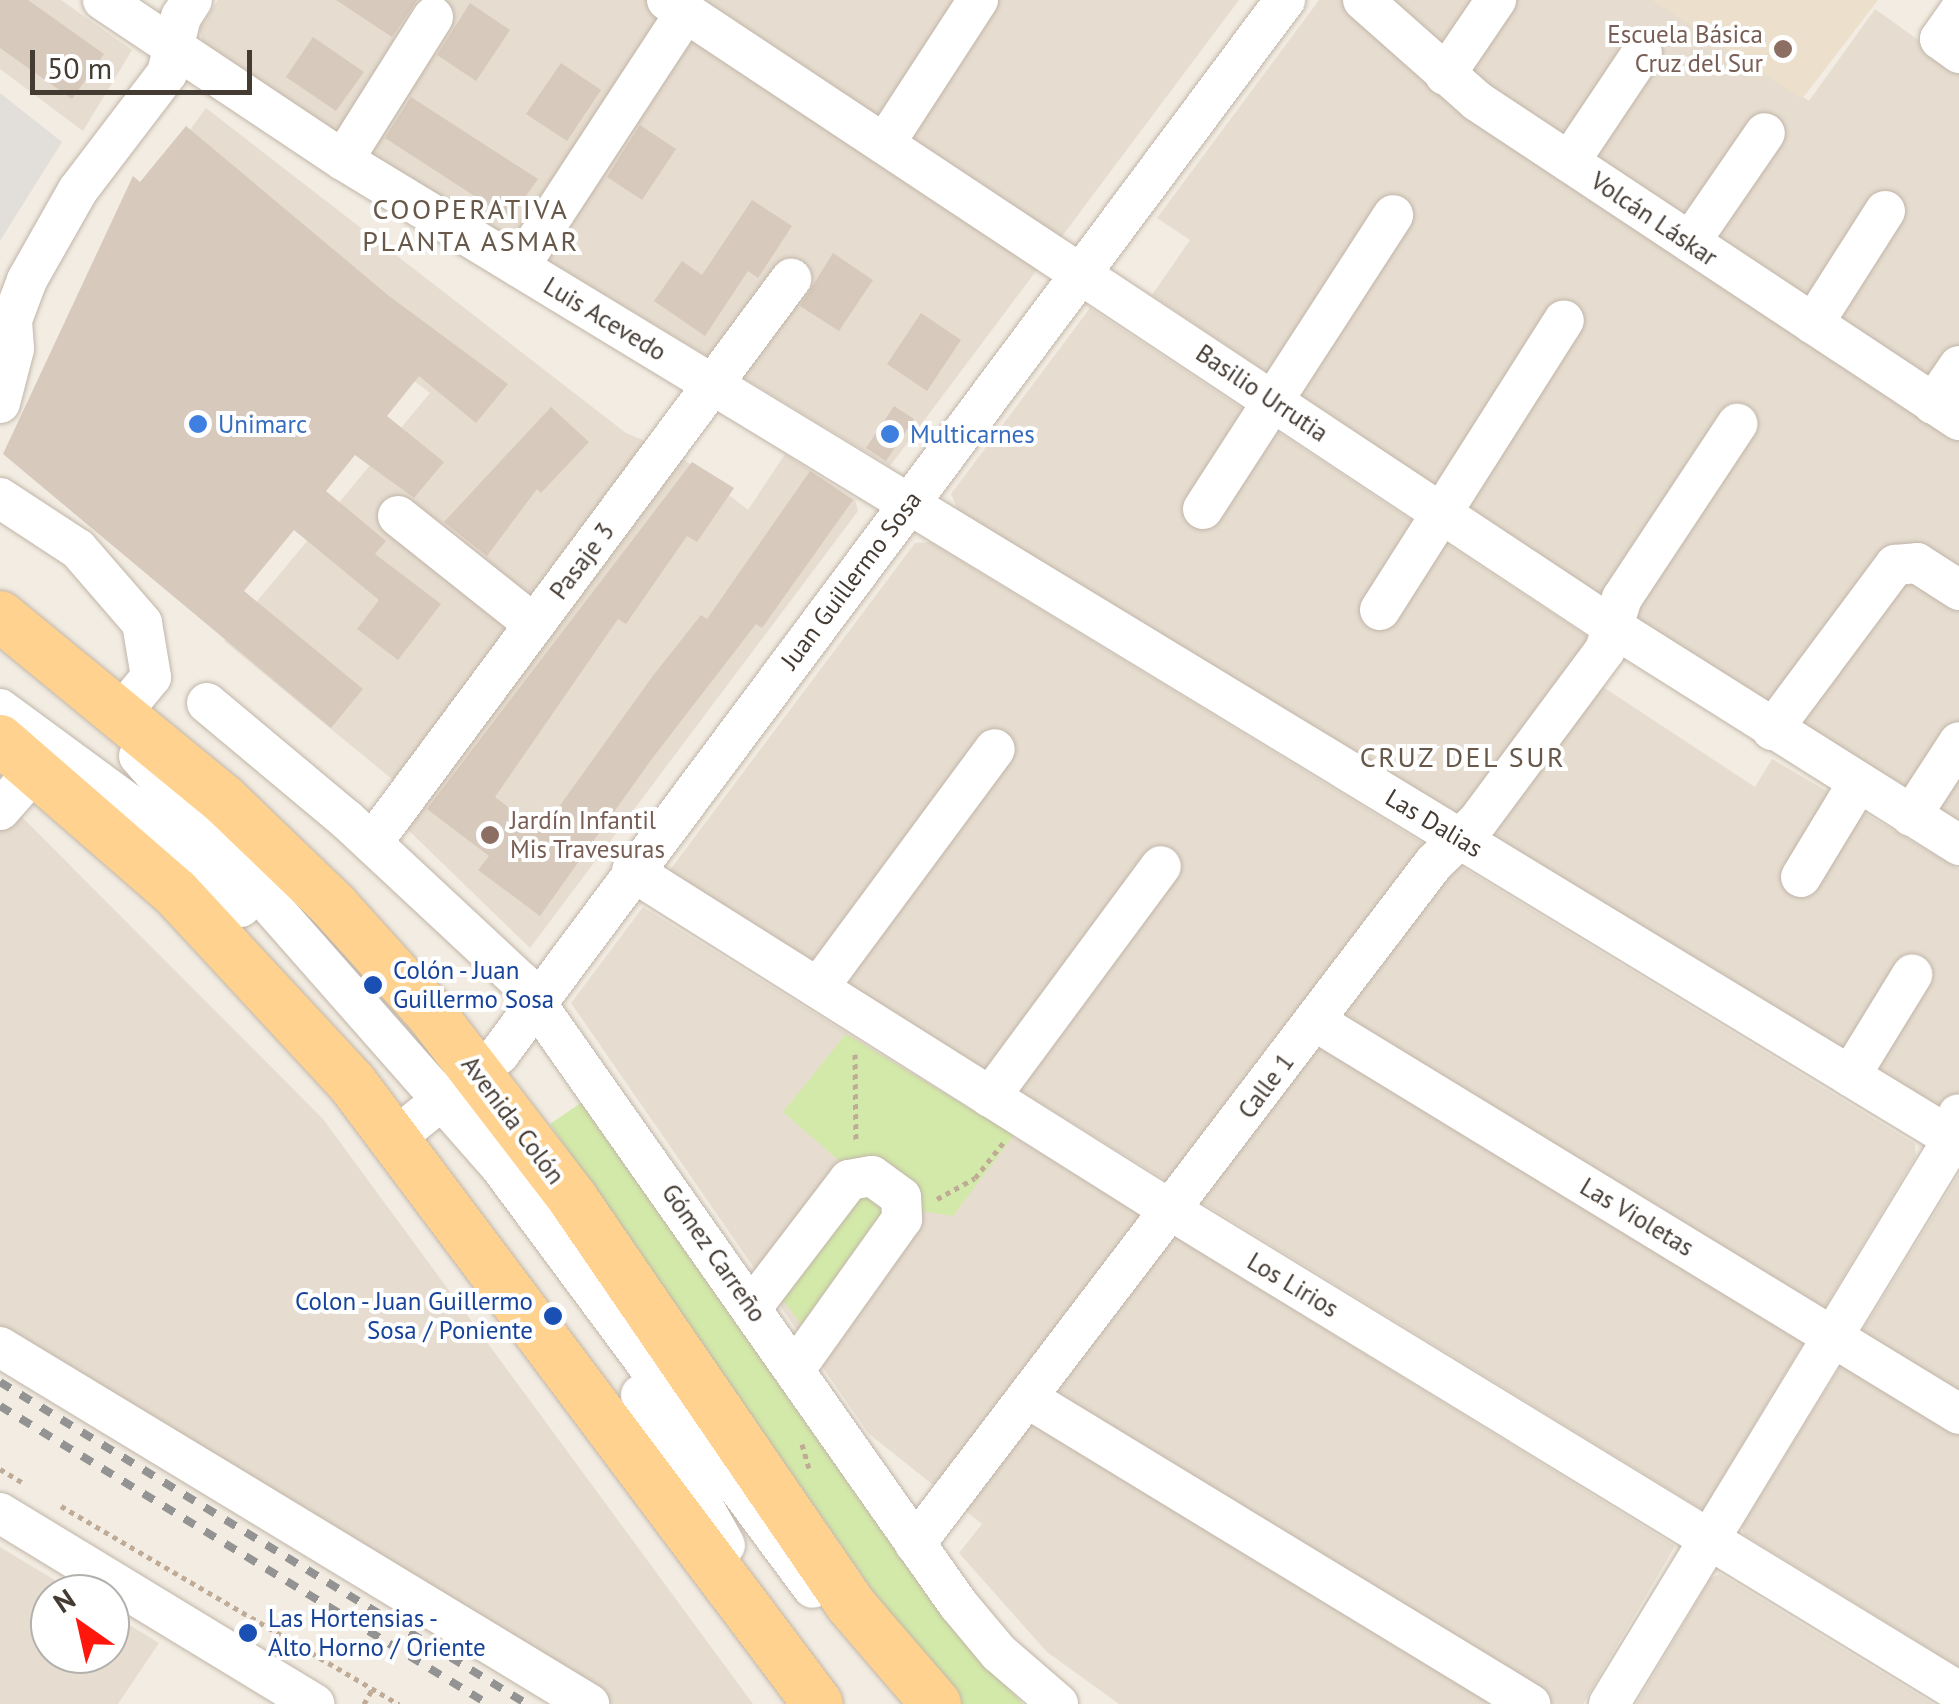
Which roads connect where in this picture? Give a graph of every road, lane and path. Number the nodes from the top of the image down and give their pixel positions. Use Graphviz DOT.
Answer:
graph roads {
  1 [pos="102,0"];
  2 [pos="192,0"];
  3 [pos="978,0"];
  4 [pos="1285,0"];
  5 [pos="1364,0"];
  6 [pos="1496,0"];
  7 [pos="696,9"];
  8 [pos="433,17"];
  9 [pos="175,50"];
  10 [pos="1642,53"];
  11 [pos="1445,74"];
  12 [pos="1764,133"];
  13 [pos="884,143"];
  14 [pos="344,160"];
  15 [pos="1569,162"];
  16 [pos="1885,211"];
  17 [pos="1393,215"];
  18 [pos="1690,242"];
  19 [pos="518,267"];
  20 [pos="1081,273"];
  21 [pos="790,279"];
  22 [pos="1564,320"];
  23 [pos="1813,324"];
  24 [pos="1959,366"];
  25 [pos="713,385"];
  26 [pos="1273,402"];
  27 [pos="0,403"];
  28 [pos="1946,412"];
  29 [pos="1737,424"];
  30 [pos="0,498"];
  31 [pos="909,503"];
  32 [pos="1204,509"];
  33 [pos="1442,512"];
  34 [pos="398,516"];
  35 [pos="1959,590"];
  36 [pos="1380,610"];
  37 [pos="0,616"];
  38 [pos="534,624"];
  39 [pos="1613,627"];
  40 [pos="0,646"];
  41 [pos="207,703"];
  42 [pos="0,709"];
  43 [pos="122,712"];
  44 [pos="1772,730"];
  45 [pos="1959,742"];
  46 [pos="995,749"];
  47 [pos="18,754"];
  48 [pos="1858,783"];
  49 [pos="0,810"];
  50 [pos="1911,816"];
  51 [pos="360,831"];
  52 [pos="1460,839"];
  53 [pos="1959,845"];
  54 [pos="1160,866"];
  55 [pos="632,872"];
  56 [pos="1800,877"];
  57 [pos="1912,975"];
  58 [pos="818,988"];
  59 [pos="536,1000"];
  60 [pos="855,1012"];
  61 [pos="1315,1021"];
  62 [pos="1850,1076"];
  63 [pos="1006,1106"];
  64 [pos="436,1108"];
  65 [pos="1957,1131"];
  66 [pos="883,1189"];
  67 [pos="1172,1211"];
  68 [pos="752,1307"];
  69 [pos="1833,1337"];
  70 [pos="0,1346"];
  71 [pos="795,1369"];
  72 [pos="1029,1400"];
  73 [pos="1959,1414"];
  74 [pos="0,1469"];
  75 [pos="50,1499"];
  76 [pos="10,1511"];
  77 [pos="1709,1539"];
  78 [pos="915,1544"];
  79 [pos="373,1688"];
  80 [pos="1959,1692"];
  81 [pos="298,1700"];
  82 [pos="364,1704"];
  83 [pos="399,1704"];
  84 [pos="589,1704"];
  85 [pos="818,1704"];
  86 [pos="845,1704"];
  87 [pos="906,1704"];
  88 [pos="936,1704"];
  89 [pos="1058,1704"];
  90 [pos="1530,1704"];
  91 [pos="1609,1704"];
  1 -- 9 [label="street, Luis Acevedo"];
  2 -- 9 [label="street"];
  3 -- 13 [label="street"];
  4 -- 20 [label="street, Juan Guillermo Sosa"];
  5 -- 11 [label="street, Volcán Láskar"];
  6 -- 11 [label="street"];
  7 -- 13 [label="street, Basilio Urrutia"];
  7 -- 19 [label="street"];
  8 -- 14 [label="street"];
  9 -- 14 [label="street, Luis Acevedo"];
  9 -- 27 [label="street"];
  10 -- 15 [label="street"];
  11 -- 15 [label="street, Volcán Láskar"];
  12 -- 18 [label="street"];
  13 -- 20 [label="street, Basilio Urrutia"];
  14 -- 19 [label="street, Luis Acevedo"];
  15 -- 18 [label="street, Volcán Láskar"];
  16 -- 23 [label="street"];
  17 -- 26 [label="street"];
  18 -- 23 [label="street, Volcán Láskar"];
  19 -- 25 [label="street, Luis Acevedo"];
  20 -- 26 [label="street, Basilio Urrutia"];
  20 -- 31 [label="street, Juan Guillermo Sosa"];
  21 -- 25 [label="street, Pasaje 3"];
  22 -- 33 [label="street"];
  23 -- 28 [label="street, Volcán Láskar"];
  24 -- 28 [label="street"];
  25 -- 31 [label="street, Luis Acevedo"];
  25 -- 38 [label="street, Pasaje 3"];
  26 -- 32 [label="street"];
  26 -- 33 [label="street, Basilio Urrutia"];
  29 -- 39 [label="street, Calle 1"];
  30 -- 43 [label="street"];
  31 -- 52 [label="street, Las Dalias"];
  31 -- 55 [label="street, Juan Guillermo Sosa"];
  33 -- 36 [label="street"];
  33 -- 39 [label="street, Basilio Urrutia"];
  34 -- 38 [label="street"];
  35 -- 44 [label="street"];
  37 -- 43 [label="main road, Avenida Colón"];
  38 -- 51 [label="street, Pasaje 3"];
  39 -- 44 [label="street, Basilio Urrutia"];
  39 -- 52 [label="street, Calle 1"];
  40 -- 64 [label="street"];
  41 -- 51 [label="street, Gómez Carreño"];
  42 -- 64 [label="street"];
  43 -- 64 [label="main road, Avenida Colón"];
  44 -- 48 [label="street, Basilio Urrutia"];
  45 -- 50 [label="street"];
  46 -- 58 [label="street"];
  47 -- 49 [label="street"];
  47 -- 64 [label="main road, Avenida Colón"];
  48 -- 50 [label="street, Basilio Urrutia"];
  48 -- 56 [label="street"];
  50 -- 53 [label="street, Basilio Urrutia"];
  51 -- 59 [label="street, Gómez Carreño"];
  52 -- 61 [label="street, Calle 1"];
  52 -- 62 [label="street, Las Dalias"];
  54 -- 63 [label="street"];
  55 -- 58 [label="street, Los Lirios"];
  55 -- 59 [label="street, Juan Guillermo Sosa"];
  57 -- 62 [label="street"];
  58 -- 60 [label="street, Los Lirios"];
  59 -- 64 [label="street, Juan Guillermo Sosa"];
  59 -- 68 [label="street, Gómez Carreño"];
  60 -- 63 [label="street, Los Lirios"];
  60 -- 66 [label="path"];
  61 -- 67 [label="street, Calle 1"];
  61 -- 69 [label="street, Las Violetas"];
  62 -- 65 [label="street, Las Dalias"];
  63 -- 66 [label="path"];
  63 -- 67 [label="street, Los Lirios"];
  64 -- 85 [label="main road, Avenida Colón"];
  64 -- 86 [label="street"];
  64 -- 87 [label="street"];
  64 -- 88 [label="main road, Avenida Colón"];
  65 -- 69 [label="street"];
  66 -- 68 [label="street"];
  66 -- 71 [label="street"];
  67 -- 72 [label="street, Calle 1"];
  67 -- 77 [label="street, Los Lirios"];
  68 -- 71 [label="street, Gómez Carreño"];
  69 -- 73 [label="street, Las Violetas"];
  69 -- 77 [label="street"];
  70 -- 84 [label="street"];
  71 -- 78 [label="street, Gómez Carreño"];
  72 -- 78 [label="street, Calle 1"];
  72 -- 90 [label="street"];
  74 -- 76 [label="path"];
  75 -- 79 [label="path"];
  76 -- 81 [label="street"];
  77 -- 80 [label="street, Los Lirios"];
  77 -- 91 [label="street"];
  78 -- 89 [label="street, Gómez Carreño"];
  79 -- 82 [label="path"];
  79 -- 83 [label="path"];
}
